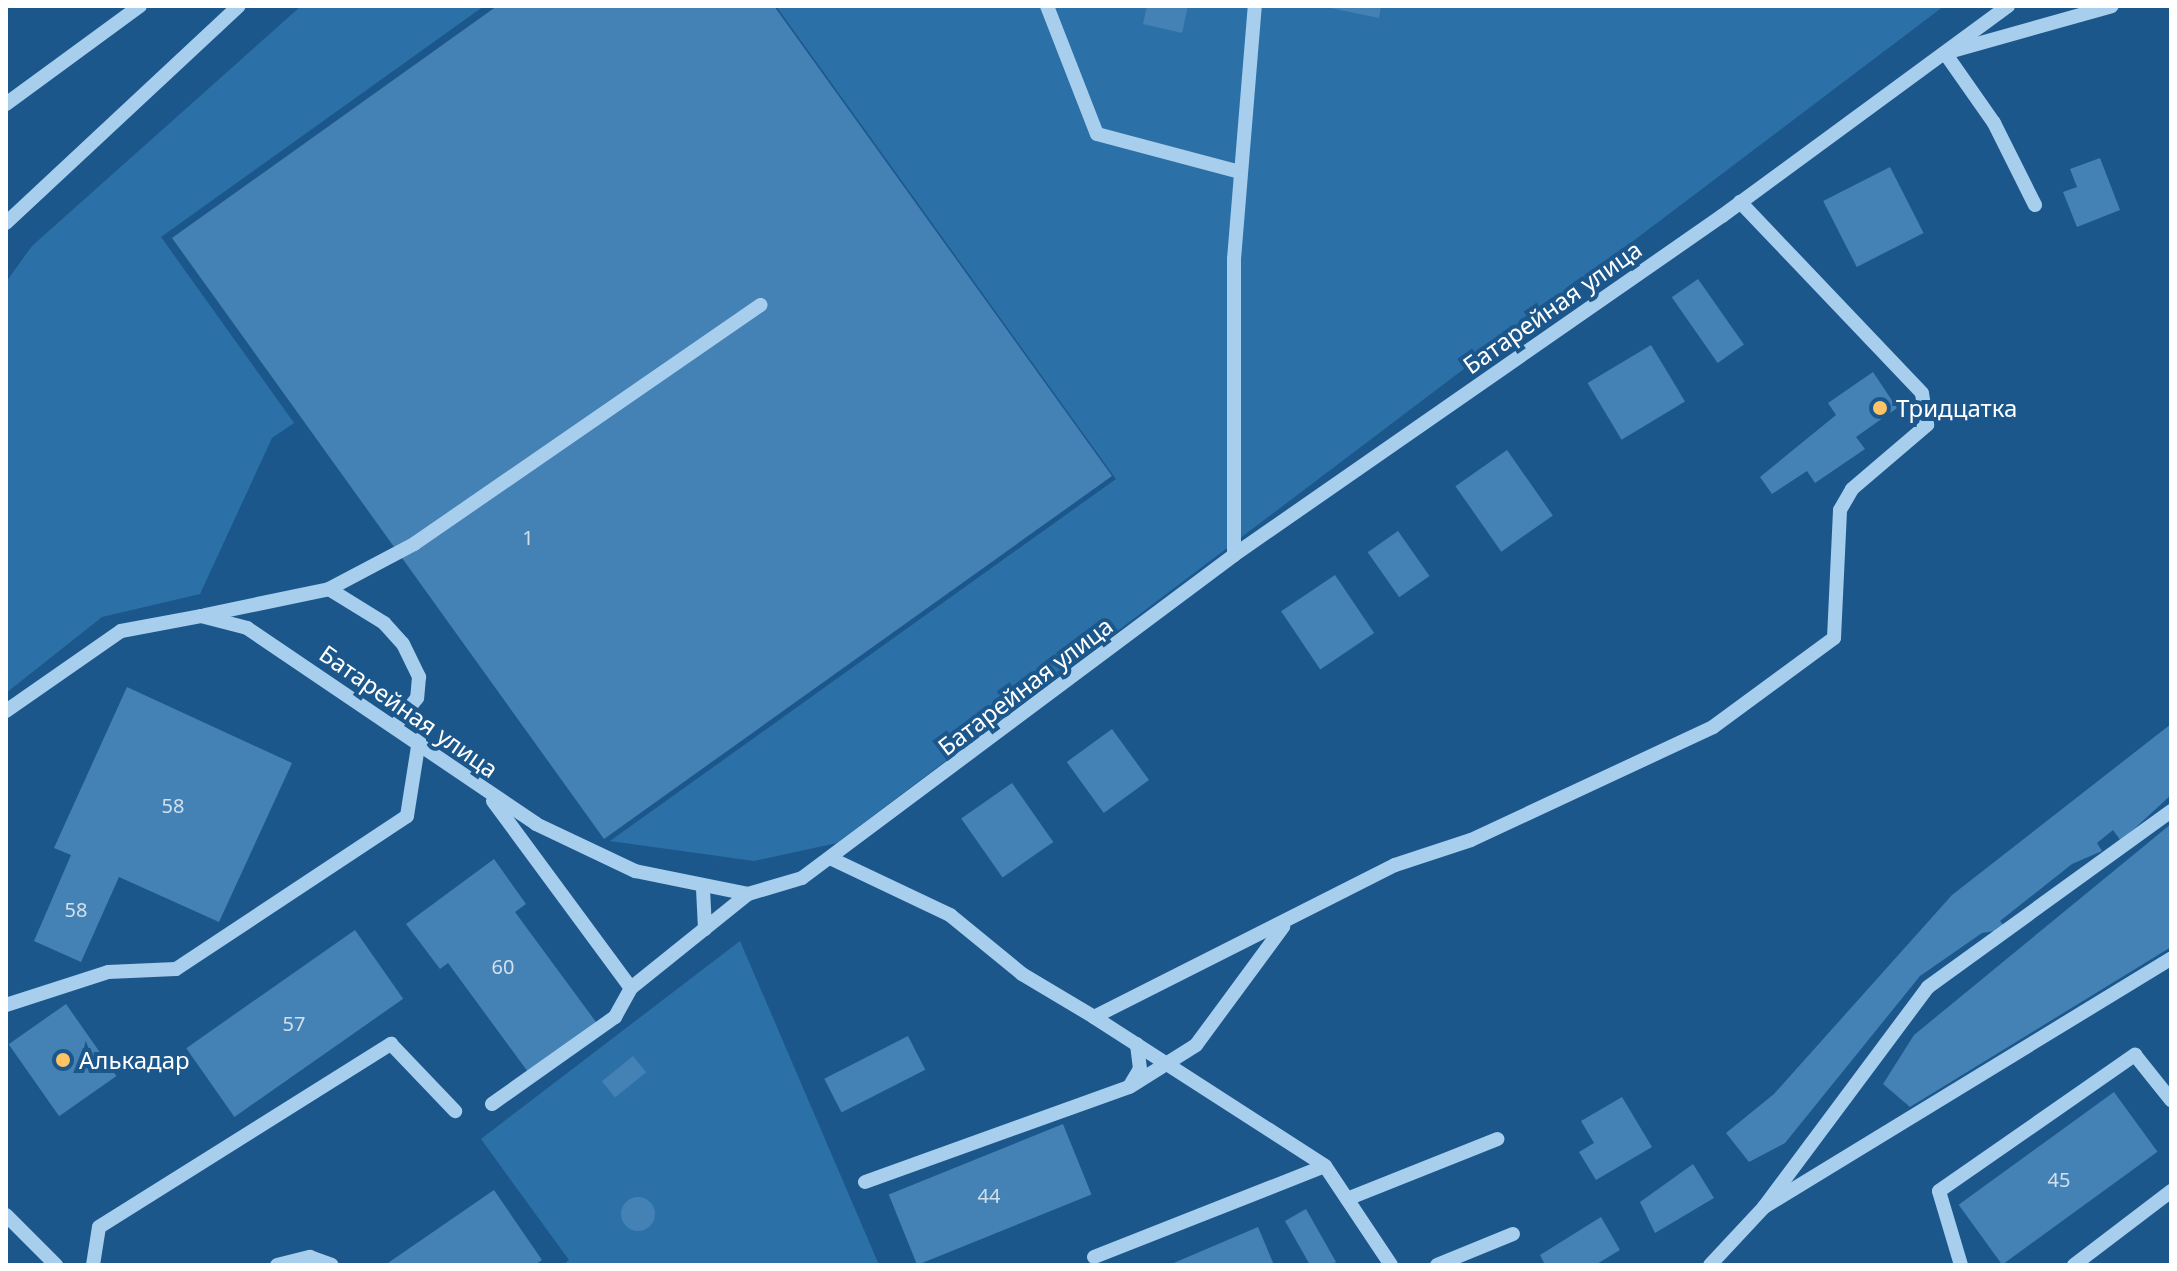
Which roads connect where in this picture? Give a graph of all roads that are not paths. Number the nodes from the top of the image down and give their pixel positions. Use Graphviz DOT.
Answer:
graph roads {
  1 [pos="140,6"];
  2 [pos="239,6"];
  3 [pos="1047,6"];
  4 [pos="1255,6"];
  5 [pos="2008,6"];
  6 [pos="2112,6"];
  7 [pos="1945,53"];
  8 [pos="6,104"];
  9 [pos="1240,172"];
  10 [pos="1740,202"];
  11 [pos="2035,205"];
  12 [pos="6,223"];
  13 [pos="760,305"];
  14 [pos="1234,555"];
  15 [pos="329,589"];
  16 [pos="201,616"];
  17 [pos="6,711"];
  18 [pos="396,725"];
  19 [pos="419,740"];
  20 [pos="487,792"];
  21 [pos="2171,811"];
  22 [pos="832,859"];
  23 [pos="703,889"];
  24 [pos="748,894"];
  25 [pos="1283,927"];
  26 [pos="705,929"];
  27 [pos="2171,959"];
  28 [pos="631,988"];
  29 [pos="6,1005"];
  30 [pos="1094,1017"];
  31 [pos="1137,1044"];
  32 [pos="1169,1065"];
  33 [pos="1129,1087"];
  34 [pos="2171,1100"];
  35 [pos="492,1104"];
  36 [pos="455,1111"];
  37 [pos="1498,1139"];
  38 [pos="1325,1166"];
  39 [pos="865,1182"];
  40 [pos="2171,1191"];
  41 [pos="1347,1199"];
  42 [pos="1764,1207"];
  43 [pos="6,1215"];
  44 [pos="1513,1234"];
  45 [pos="1094,1257"];
  46 [pos="56,1265"];
  47 [pos="93,1265"];
  48 [pos="277,1265"];
  49 [pos="332,1265"];
  50 [pos="1391,1265"];
  51 [pos="1437,1265"];
  52 [pos="1710,1265"];
  53 [pos="1961,1265"];
  54 [pos="2074,1265"];
  1 -- 8 [label="street"];
  2 -- 12 [label="street"];
  3 -- 9 [label="street"];
  4 -- 9 [label="street"];
  5 -- 7 [label="street, Батарейная улица"];
  6 -- 7 [label="street"];
  7 -- 10 [label="street, Батарейная улица"];
  7 -- 11 [label="street"];
  9 -- 14 [label="street"];
  10 -- 14 [label="street, Батарейная улица"];
  10 -- 25 [label="street"];
  13 -- 15 [label="street"];
  14 -- 22 [label="street, Батарейная улица"];
  15 -- 16 [label="street"];
  15 -- 18 [label="street"];
  16 -- 17 [label="street, Батарейная улица"];
  16 -- 18 [label="street, Батарейная улица"];
  18 -- 19 [label="street, Батарейная улица"];
  19 -- 20 [label="street, Батарейная улица"];
  19 -- 29 [label="street"];
  20 -- 23 [label="street, Батарейная улица"];
  20 -- 28 [label="street"];
  21 -- 42 [label="street"];
  22 -- 24 [label="street, Батарейная улица"];
  22 -- 30 [label="street"];
  23 -- 24 [label="street, Батарейная улица"];
  23 -- 26 [label="street"];
  24 -- 26 [label="street"];
  25 -- 30 [label="street"];
  25 -- 32 [label="street"];
  26 -- 28 [label="street"];
  27 -- 42 [label="street"];
  28 -- 35 [label="street"];
  30 -- 31 [label="street"];
  31 -- 32 [label="street"];
  31 -- 33 [label="street"];
  32 -- 33 [label="street"];
  32 -- 38 [label="street"];
  33 -- 39 [label="street"];
  34 -- 53 [label="street"];
  36 -- 47 [label="street"];
  37 -- 41 [label="street"];
  38 -- 41 [label="street"];
  38 -- 45 [label="street"];
  40 -- 54 [label="street"];
  41 -- 50 [label="street"];
  42 -- 52 [label="street"];
  43 -- 46 [label="street"];
  44 -- 51 [label="street"];
  48 -- 49 [label="street"];
}
